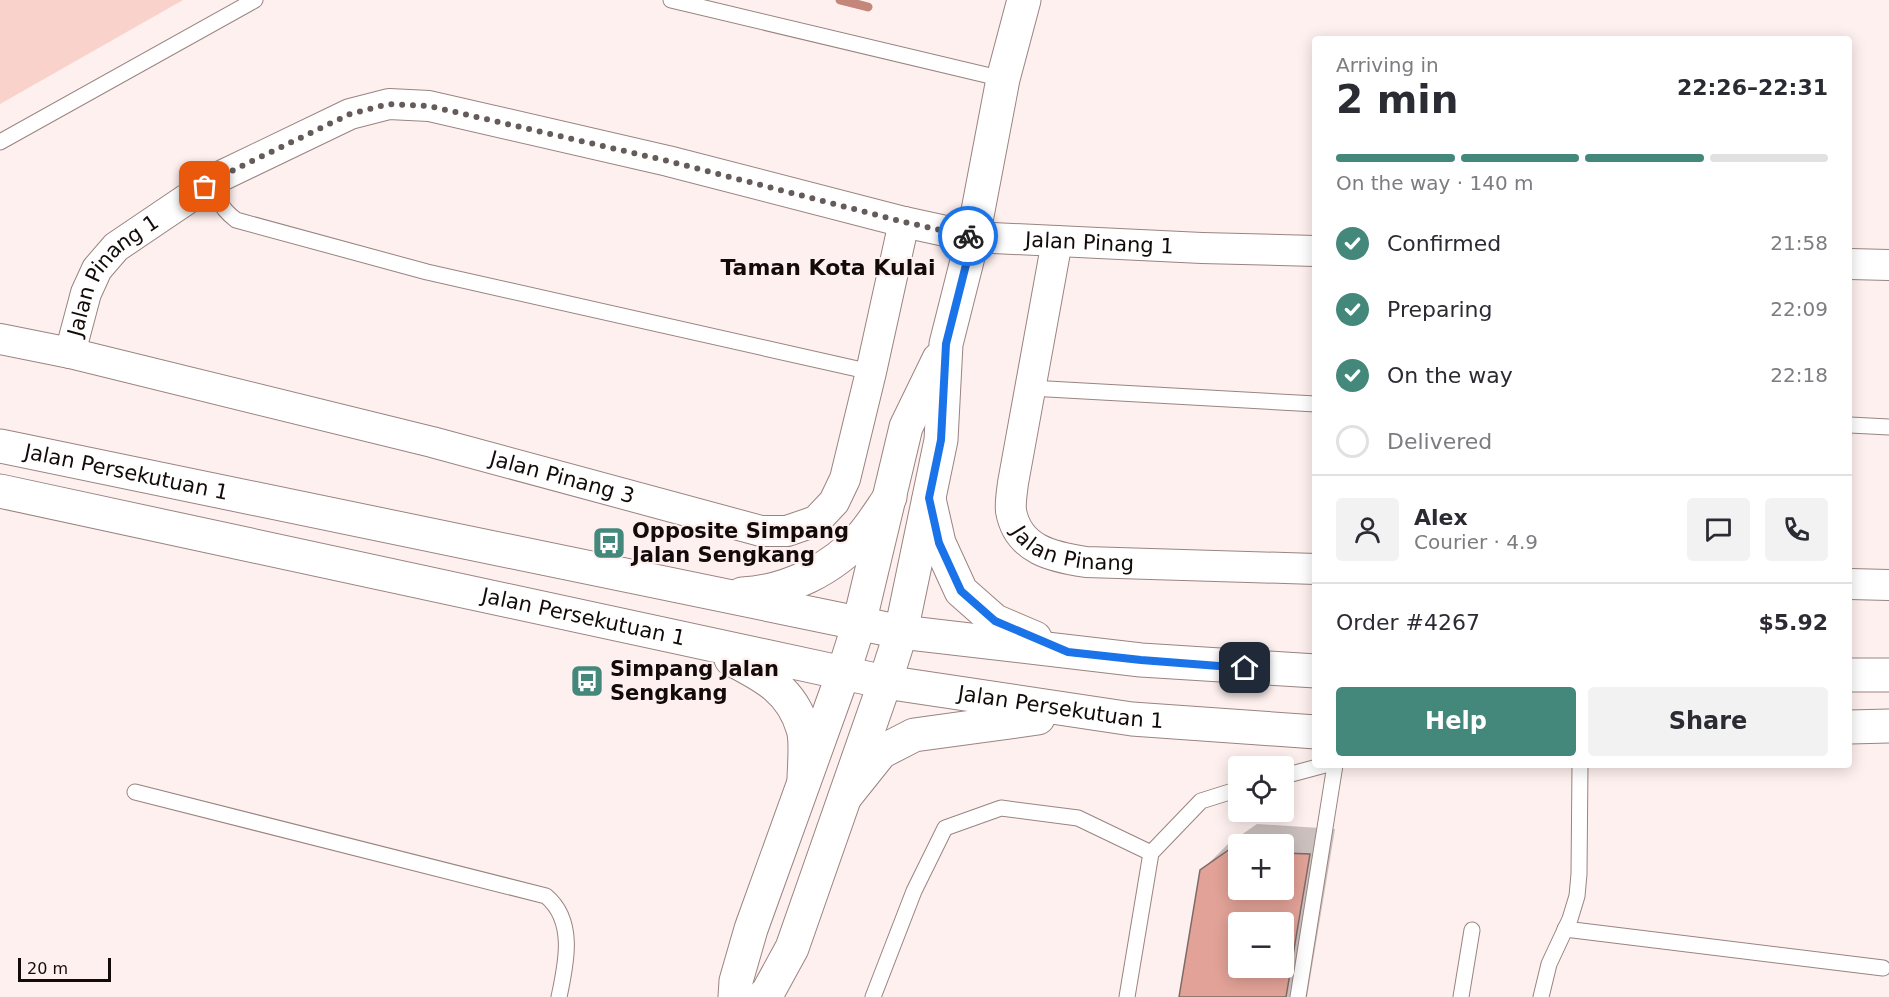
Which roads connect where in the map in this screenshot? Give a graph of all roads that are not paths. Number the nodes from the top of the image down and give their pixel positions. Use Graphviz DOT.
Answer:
graph roads {
  1 [pos="255,0"];
  2 [pos="671,0"];
  3 [pos="1024,0"];
  4 [pos="1003,79"];
  5 [pos="0,142"];
  6 [pos="221,176"];
  7 [pos="904,222"];
  8 [pos="973,237"];
  9 [pos="1057,241"];
  10 [pos="1312,251"];
  11 [pos="1852,264"];
  12 [pos="1889,265"];
  13 [pos="0,339"];
  14 [pos="946,344"];
  15 [pos="70,353"];
  16 [pos="871,372"];
  17 [pos="1030,388"];
  18 [pos="1312,404"];
  19 [pos="1852,425"];
  20 [pos="1889,427"];
  21 [pos="0,446"];
  22 [pos="0,491"];
  23 [pos="890,497"];
  24 [pos="929,498"];
  25 [pos="1312,568"];
  26 [pos="1852,584"];
  27 [pos="1889,585"];
  28 [pos="722,596"];
  29 [pos="859,624"];
  30 [pos="900,632"];
  31 [pos="697,642"];
  32 [pos="1068,652"];
  33 [pos="1312,671"];
  34 [pos="843,674"];
  35 [pos="1852,675"];
  36 [pos="1889,675"];
  37 [pos="885,682"];
  38 [pos="1091,714"];
  39 [pos="1889,726"];
  40 [pos="1852,727"];
  41 [pos="1312,732"];
  42 [pos="1314,768"];
  43 [pos="1335,768"];
  44 [pos="1580,768"];
  45 [pos="1294,773"];
  46 [pos="804,781"];
  47 [pos="135,792"];
  48 [pos="1228,792"];
  49 [pos="845,797"];
  50 [pos="1151,853"];
  51 [pos="1565,929"];
  52 [pos="1472,930"];
  53 [pos="1883,968"];
  54 [pos="559,997"];
  55 [pos="735,997"];
  56 [pos="763,997"];
  57 [pos="873,997"];
  58 [pos="1127,997"];
  59 [pos="1298,997"];
  60 [pos="1461,997"];
  61 [pos="1541,997"];
  1 -- 5 [label="lane"];
  2 -- 4 [label="lane"];
  3 -- 4 [label="main road"];
  4 -- 8 [label="main road"];
  6 -- 7 [label="street, Jalan Pinang 1"];
  6 -- 15 [label="street, Jalan Pinang 1"];
  6 -- 16 [label="lane"];
  7 -- 8 [label="street, Jalan Pinang 1"];
  7 -- 16 [label="street, Jalan Pinang 3"];
  8 -- 9 [label="street, Jalan Pinang 1"];
  8 -- 14 [label="main road"];
  9 -- 10 [label="street, Jalan Pinang 1"];
  9 -- 17 [label="street, Jalan Pinang"];
  11 -- 12 [label="street"];
  13 -- 15 [label="street, Jalan Pinang 3"];
  14 -- 23 [label="main road"];
  14 -- 24 [label="main road"];
  15 -- 16 [label="street, Jalan Pinang 3"];
  17 -- 18 [label="lane"];
  17 -- 25 [label="street, Jalan Pinang"];
  19 -- 20 [label="lane"];
  21 -- 28 [label="main road, Jalan Persekutuan 1"];
  22 -- 31 [label="main road, Jalan Persekutuan 1"];
  23 -- 28 [label="main road"];
  23 -- 29 [label="main road"];
  24 -- 30 [label="main road"];
  24 -- 32 [label="main road"];
  26 -- 27 [label="street"];
  28 -- 29 [label="main road, Jalan Persekutuan 1"];
  29 -- 30 [label="main road, Jalan Persekutuan 1"];
  29 -- 34 [label="main road"];
  30 -- 32 [label="main road, Jalan Persekutuan 1"];
  30 -- 37 [label="main road"];
  31 -- 34 [label="main road, Jalan Persekutuan 1"];
  31 -- 46 [label="main road"];
  32 -- 33 [label="main road, Jalan Persekutuan 1"];
  34 -- 37 [label="main road, Jalan Persekutuan 1"];
  34 -- 46 [label="main road"];
  35 -- 36 [label="main road"];
  37 -- 38 [label="main road, Jalan Persekutuan 1"];
  37 -- 49 [label="main road"];
  38 -- 41 [label="main road, Jalan Persekutuan 1"];
  38 -- 49 [label="main road"];
  39 -- 40 [label="main road"];
  42 -- 45 [label="lane"];
  43 -- 59 [label="lane"];
  44 -- 51 [label="lane"];
  46 -- 55 [label="main road"];
  47 -- 54 [label="lane"];
  48 -- 50 [label="lane"];
  49 -- 56 [label="main road"];
  50 -- 57 [label="lane"];
  50 -- 58 [label="lane"];
  51 -- 53 [label="lane"];
  51 -- 61 [label="lane"];
  52 -- 60 [label="lane"];
}
